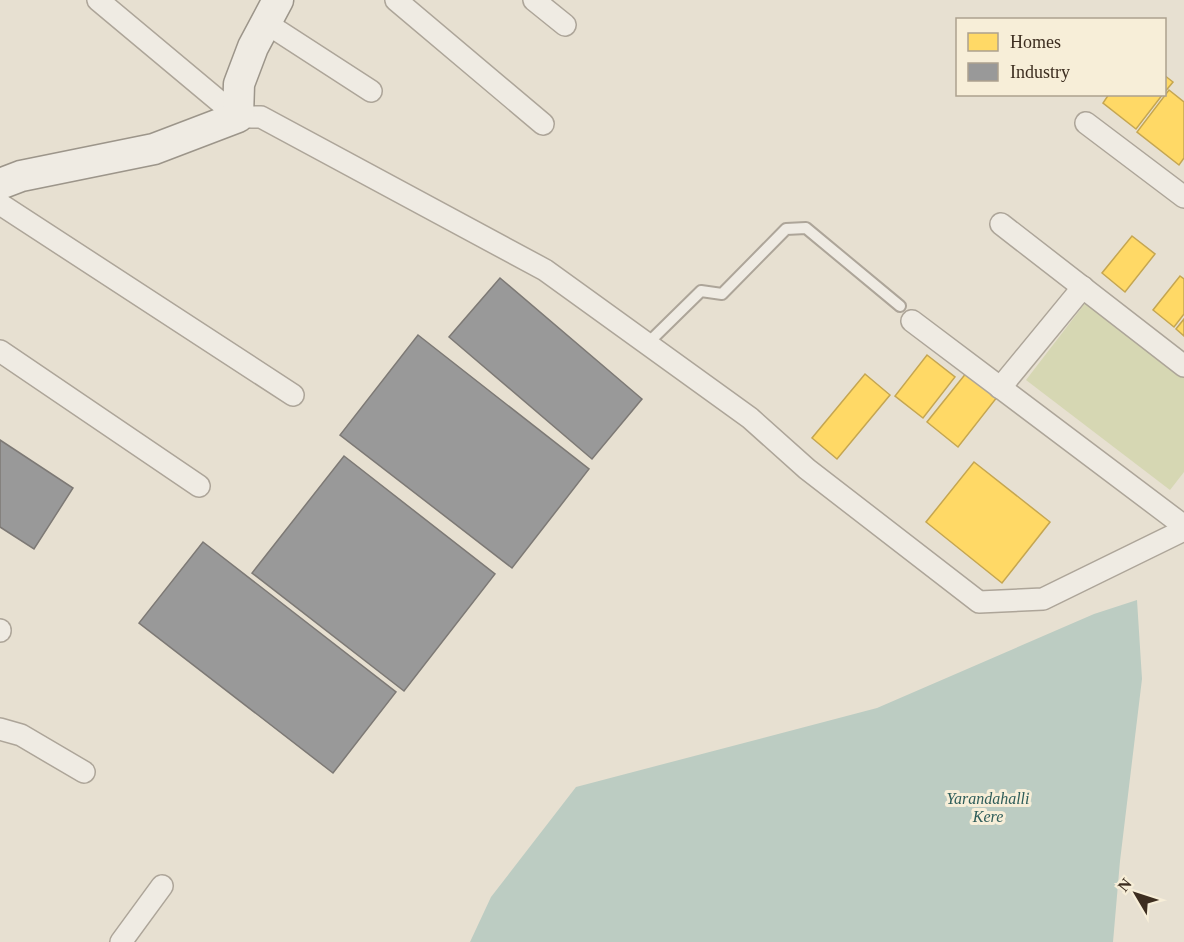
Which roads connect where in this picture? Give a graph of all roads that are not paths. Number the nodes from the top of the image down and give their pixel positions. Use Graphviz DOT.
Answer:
graph roads {
  1 [pos="98,0"];
  2 [pos="396,0"];
  3 [pos="534,0"];
  4 [pos="272,11"];
  5 [pos="565,25"];
  6 [pos="371,91"];
  7 [pos="238,117"];
  8 [pos="543,123"];
  9 [pos="1086,123"];
  10 [pos="0,184"];
  11 [pos="1184,197"];
  12 [pos="0,204"];
  13 [pos="1001,224"];
  14 [pos="1083,287"];
  15 [pos="906,314"];
  16 [pos="648,343"];
  17 [pos="0,351"];
  18 [pos="1184,366"];
  19 [pos="1000,388"];
  20 [pos="293,394"];
  21 [pos="199,486"];
  22 [pos="1184,528"];
  23 [pos="0,729"];
  24 [pos="84,772"];
  25 [pos="162,886"];
  26 [pos="121,942"];
  1 -- 7 [label="street"];
  2 -- 8 [label="street"];
  3 -- 5 [label="street"];
  4 -- 6 [label="street"];
  4 -- 7 [label="street"];
  7 -- 10 [label="street"];
  7 -- 16 [label="street"];
  9 -- 11 [label="street"];
  12 -- 20 [label="street"];
  13 -- 14 [label="street"];
  14 -- 18 [label="street"];
  14 -- 19 [label="street"];
  15 -- 16 [label="lane"];
  15 -- 19 [label="street"];
  16 -- 22 [label="street"];
  17 -- 21 [label="street"];
  19 -- 22 [label="street"];
  23 -- 24 [label="street"];
  25 -- 26 [label="street"];
}
